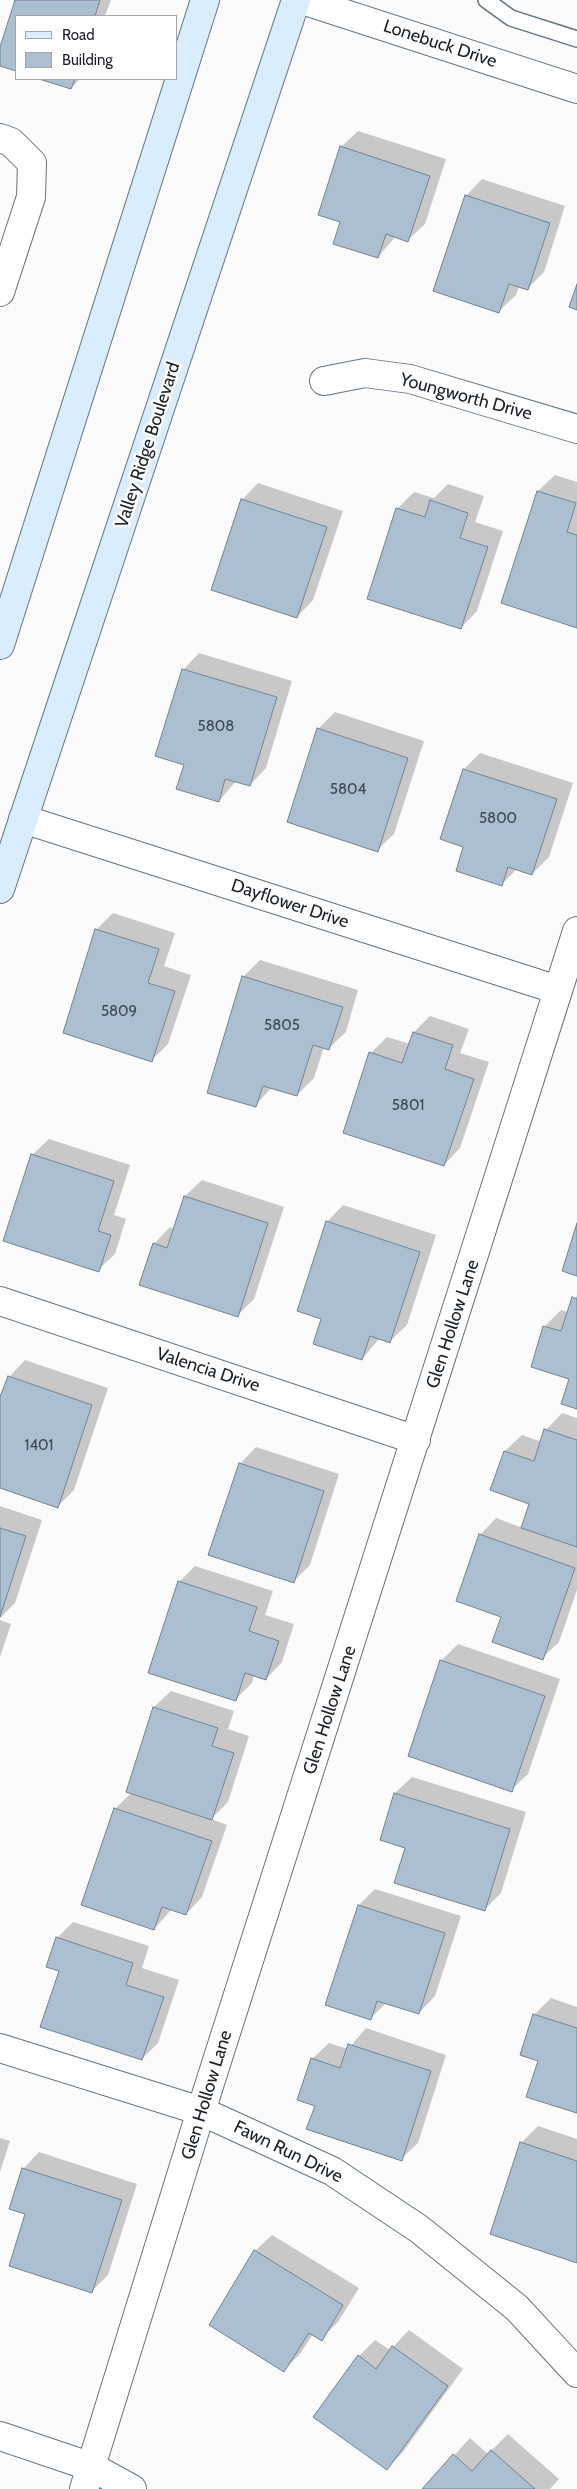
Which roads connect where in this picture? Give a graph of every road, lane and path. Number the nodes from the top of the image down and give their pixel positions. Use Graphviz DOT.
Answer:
graph roads {
  1 [pos="205,0"];
  2 [pos="296,0"];
  3 [pos="302,0"];
  4 [pos="486,0"];
  5 [pos="577,39"];
  6 [pos="577,89"];
  7 [pos="0,138"];
  8 [pos="0,292"];
  9 [pos="324,381"];
  10 [pos="577,429"];
  11 [pos="0,645"];
  12 [pos="23,819"];
  13 [pos="0,889"];
  14 [pos="577,931"];
  15 [pos="558,990"];
  16 [pos="0,1300"];
  17 [pos="416,1440"];
  18 [pos="0,2048"];
  19 [pos="202,2111"];
  20 [pos="577,2373"];
  21 [pos="0,2436"];
  22 [pos="88,2478"];
  23 [pos="132,2489"];
  1 -- 11 [label="main road"];
  2 -- 12 [label="main road, Valley Ridge Boulevard"];
  3 -- 6 [label="street, Lonebuck Drive"];
  4 -- 5 [label="lane"];
  7 -- 8 [label="street"];
  9 -- 10 [label="street, Youngworth Drive"];
  12 -- 13 [label="main road, Valley Ridge Boulevard"];
  12 -- 15 [label="street, Dayflower Drive"];
  14 -- 15 [label="street, Glen Hollow Lane"];
  15 -- 17 [label="street, Glen Hollow Lane"];
  16 -- 17 [label="street, Valencia Drive"];
  17 -- 19 [label="street, Glen Hollow Lane"];
  18 -- 19 [label="street, Fawn Run Drive"];
  19 -- 20 [label="street, Fawn Run Drive"];
  19 -- 22 [label="street, Glen Hollow Lane"];
  21 -- 22 [label="street"];
  22 -- 23 [label="street"];
}
